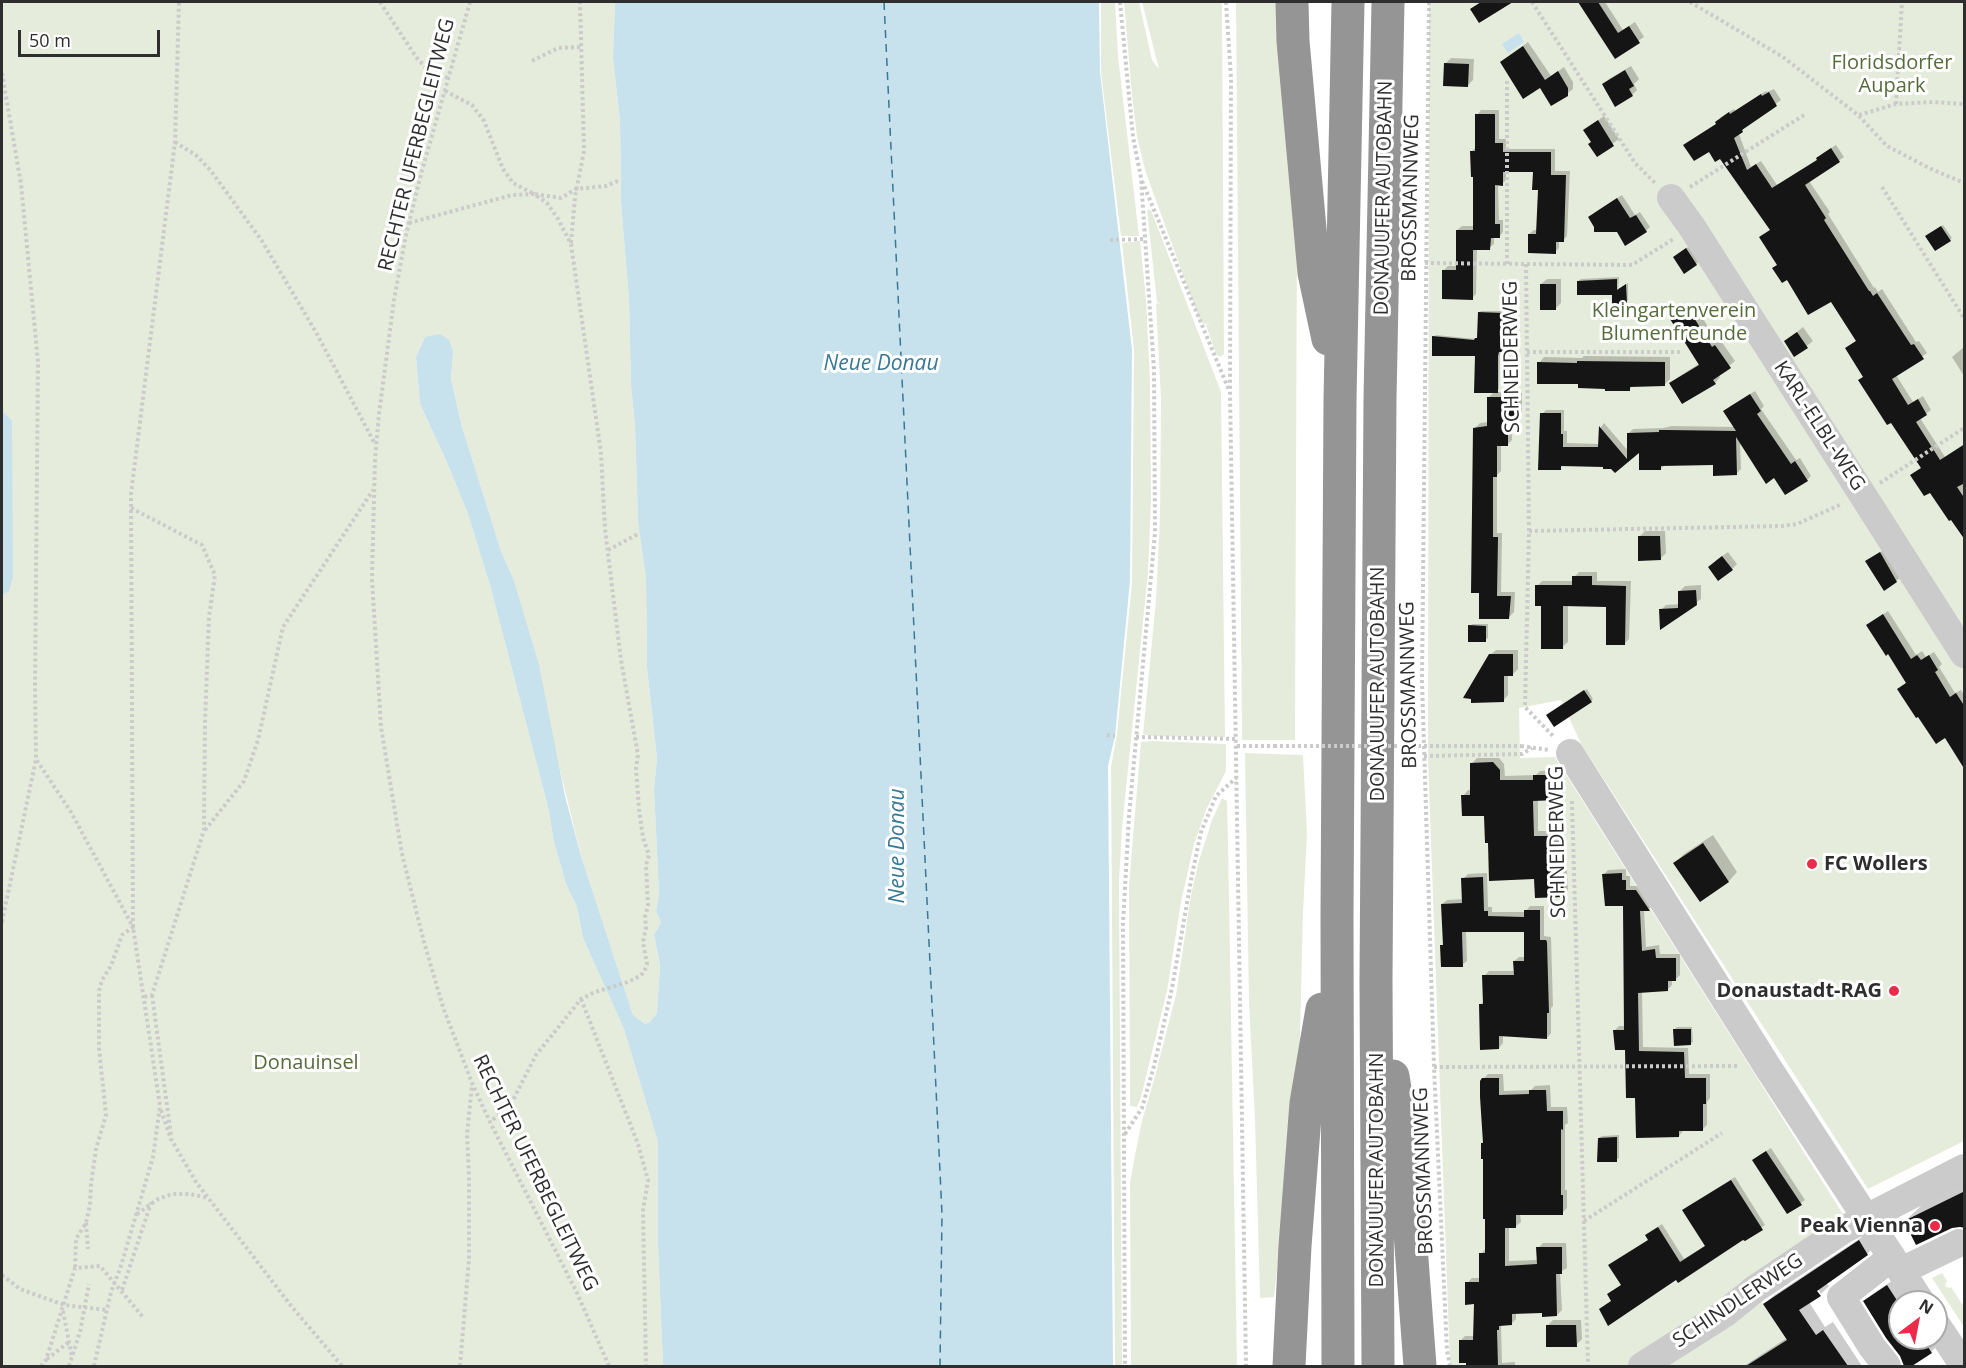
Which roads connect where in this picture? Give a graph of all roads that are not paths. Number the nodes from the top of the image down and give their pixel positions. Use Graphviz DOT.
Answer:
graph roads {
  1 [pos="1292,2"];
  2 [pos="1348,2"];
  3 [pos="1388,2"];
  4 [pos="1671,198"];
  5 [pos="1340,400"];
  6 [pos="1965,654"];
  7 [pos="1570,753"];
  8 [pos="1337,915"];
  9 [pos="1376,980"];
  10 [pos="1965,1168"];
  11 [pos="1866,1219"];
  12 [pos="1959,1243"];
  13 [pos="1896,1264"];
  14 [pos="1913,1290"];
  15 [pos="1948,1344"];
  16 [pos="1961,1365"];
  17 [pos="1289,1366"];
  18 [pos="1338,1366"];
  19 [pos="1378,1366"];
  20 [pos="1420,1366"];
  21 [pos="1642,1366"];
  22 [pos="1887,1366"];
  1 -- 5 [label="highway"];
  2 -- 5 [label="highway, DONAUUFER AUTOBAHN"];
  3 -- 9 [label="highway, DONAUUFER AUTOBAHN"];
  4 -- 6 [label="street, KARL-ELBL-WEG"];
  5 -- 8 [label="highway, DONAUUFER AUTOBAHN"];
  7 -- 11 [label="street"];
  8 -- 17 [label="highway"];
  8 -- 18 [label="highway, DONAUUFER AUTOBAHN"];
  9 -- 19 [label="highway, DONAUUFER AUTOBAHN"];
  9 -- 20 [label="highway"];
  10 -- 11 [label="street, SCHINDLERWEG"];
  11 -- 13 [label="street"];
  11 -- 21 [label="street, SCHINDLERWEG"];
  12 -- 13 [label="street"];
  13 -- 14 [label="street"];
  13 -- 22 [label="street"];
  15 -- 16 [label="street"];
}
